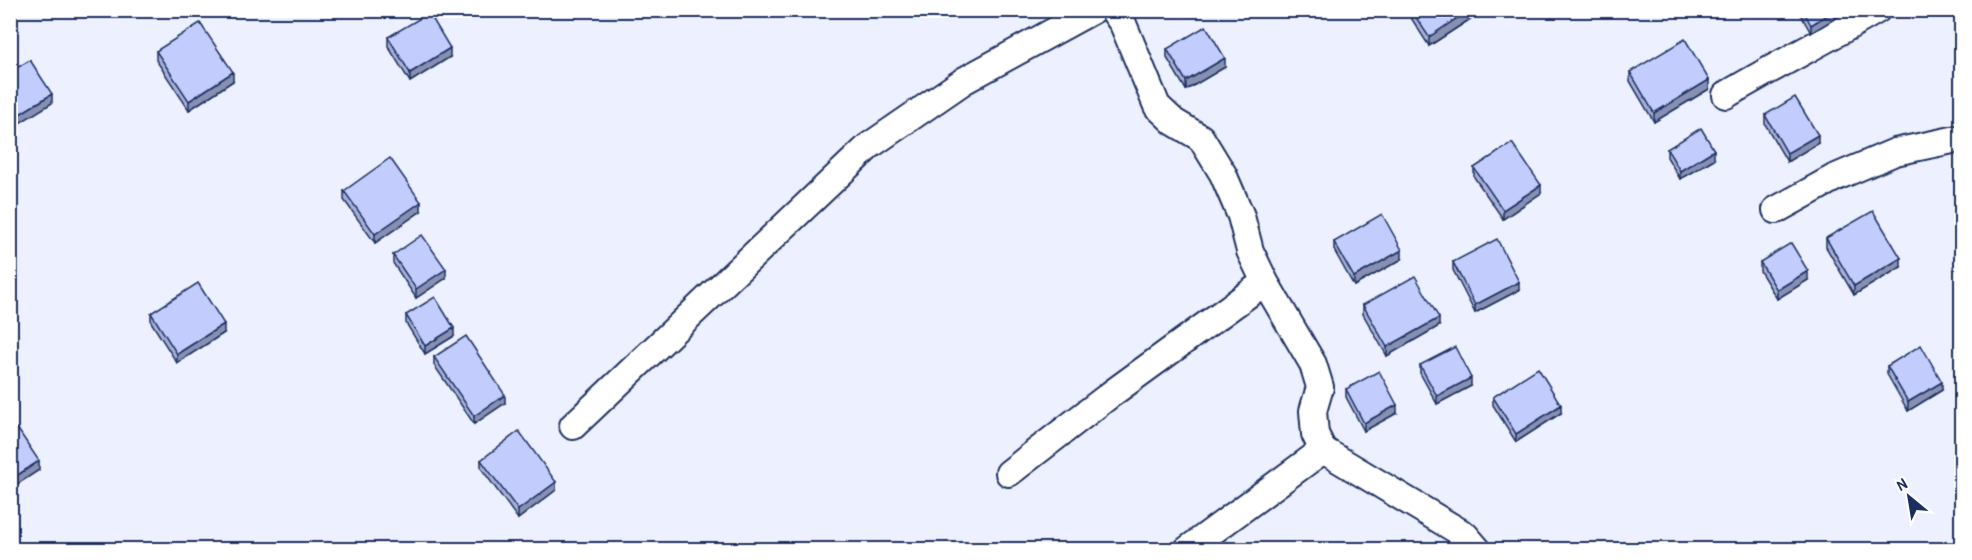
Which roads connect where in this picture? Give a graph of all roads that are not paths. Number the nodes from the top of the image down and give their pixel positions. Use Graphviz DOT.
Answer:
graph roads {
  1 [pos="1094,10"];
  2 [pos="1113,10"];
  3 [pos="1877,10"];
  4 [pos="1726,95"];
  5 [pos="1962,138"];
  6 [pos="1776,210"];
  7 [pos="1265,282"];
  8 [pos="573,426"];
  9 [pos="1323,450"];
  10 [pos="1009,473"];
  11 [pos="1187,549"];
  12 [pos="1478,549"];
  1 -- 8 [label="street"];
  2 -- 7 [label="street"];
  3 -- 4 [label="street"];
  5 -- 6 [label="street"];
  7 -- 9 [label="street"];
  7 -- 10 [label="street"];
  9 -- 11 [label="street"];
  9 -- 12 [label="street"];
}
